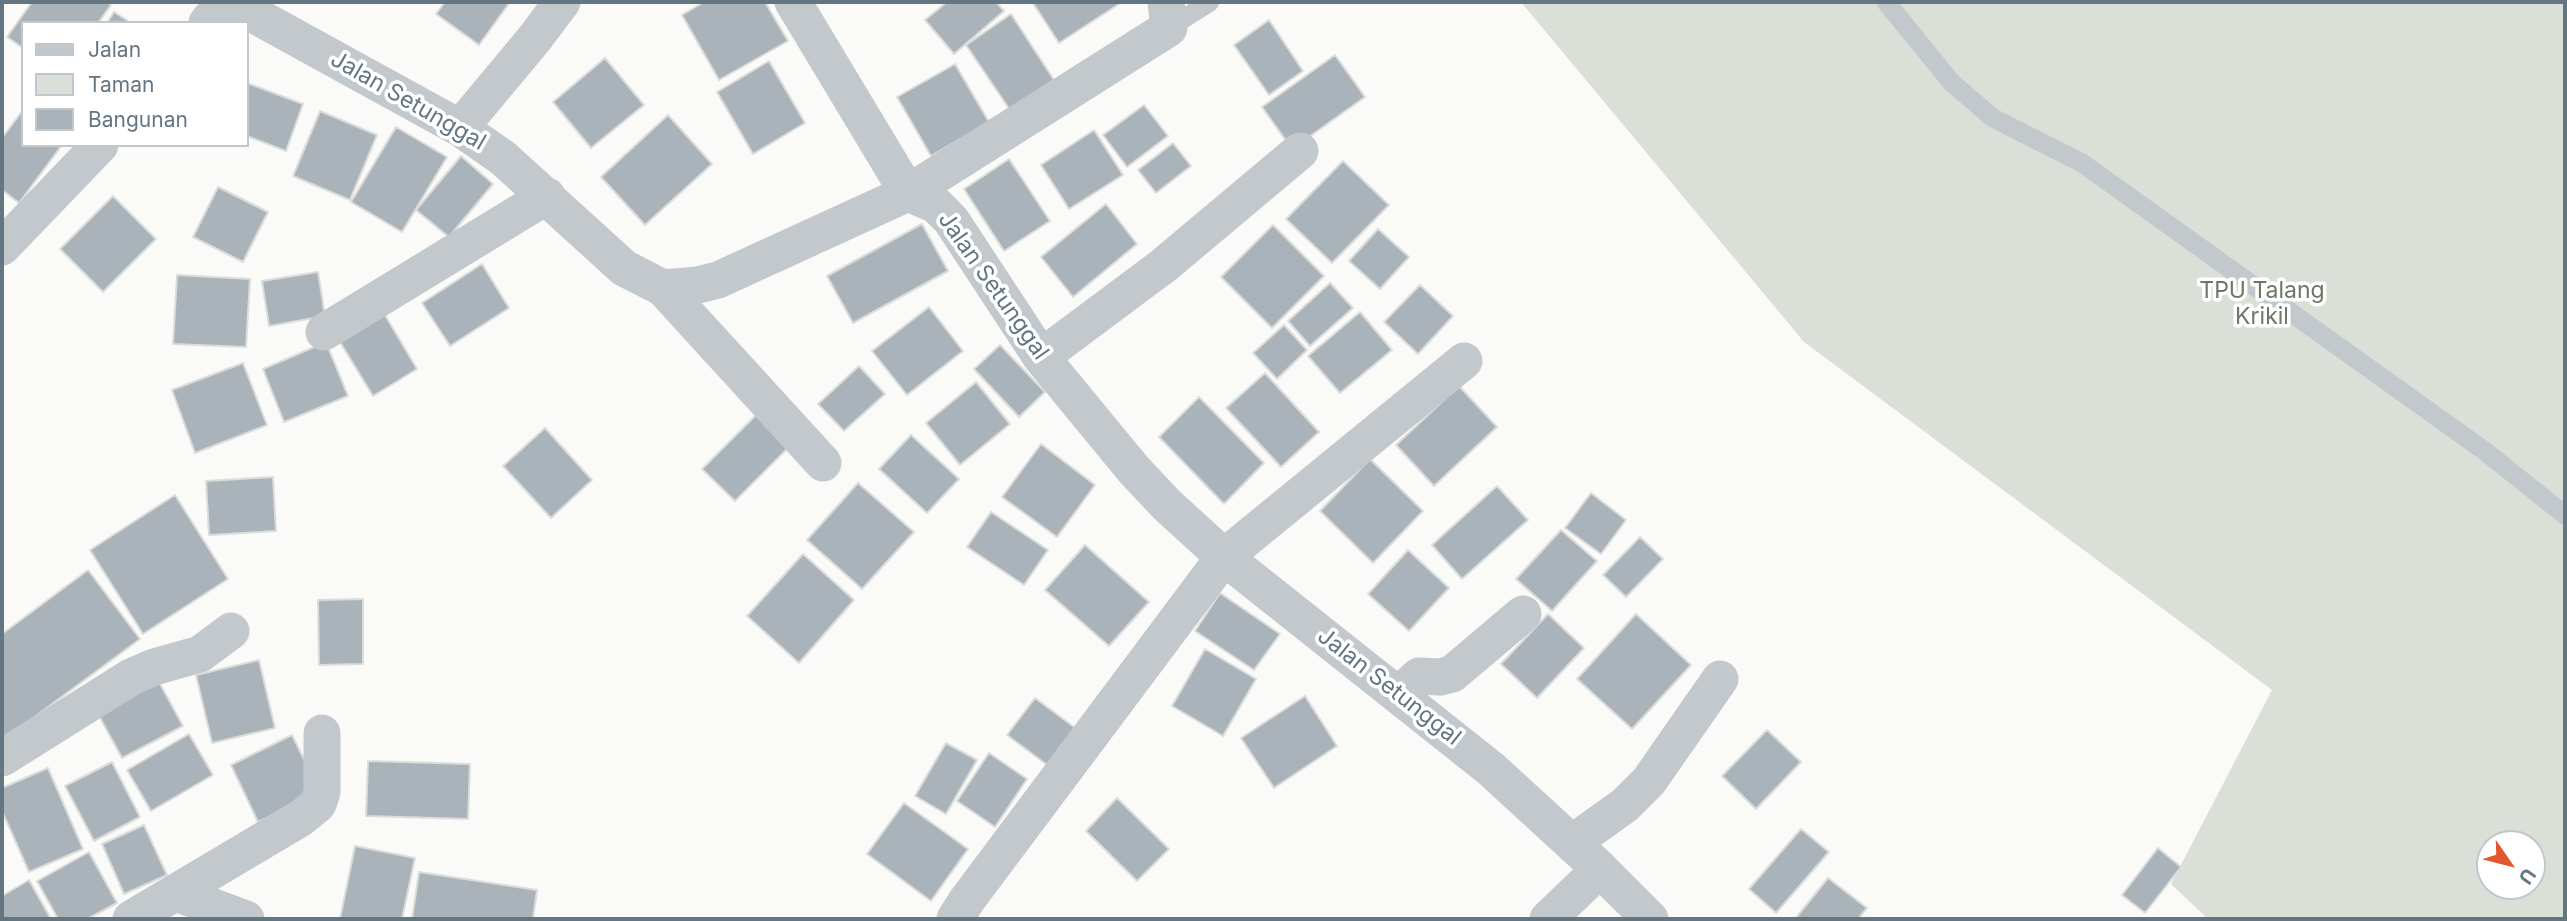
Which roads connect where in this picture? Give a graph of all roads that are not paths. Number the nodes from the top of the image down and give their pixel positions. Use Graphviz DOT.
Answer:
graph roads {
  1 [pos="224,2"];
  2 [pos="231,2"];
  3 [pos="562,2"];
  4 [pos="793,2"];
  5 [pos="1210,2"];
  6 [pos="1886,2"];
  7 [pos="1167,15"];
  8 [pos="209,21"];
  9 [pos="460,128"];
  10 [pos="98,147"];
  11 [pos="1300,152"];
  12 [pos="908,193"];
  13 [pos="547,196"];
  14 [pos="2,247"];
  15 [pos="663,288"];
  16 [pos="324,332"];
  17 [pos="1041,357"];
  18 [pos="1464,361"];
  19 [pos="823,463"];
  20 [pos="2565,515"];
  21 [pos="1224,557"];
  22 [pos="1523,614"];
  23 [pos="231,631"];
  24 [pos="1720,679"];
  25 [pos="1399,694"];
  26 [pos="322,733"];
  27 [pos="2,758"];
  28 [pos="1572,843"];
  29 [pos="1600,869"];
  30 [pos="176,893"];
  31 [pos="131,919"];
  32 [pos="246,919"];
  33 [pos="956,919"];
  34 [pos="1548,919"];
  35 [pos="1650,919"];
  1 -- 8 [label="street"];
  2 -- 9 [label="street, Jalan Setunggal"];
  3 -- 9 [label="street"];
  4 -- 12 [label="street"];
  5 -- 7 [label="lane"];
  6 -- 20 [label="lane"];
  7 -- 12 [label="street"];
  9 -- 13 [label="street, Jalan Setunggal"];
  10 -- 14 [label="street"];
  11 -- 17 [label="street"];
  12 -- 15 [label="street"];
  12 -- 17 [label="street, Jalan Setunggal"];
  13 -- 15 [label="street, Jalan Setunggal"];
  13 -- 16 [label="street"];
  15 -- 19 [label="street"];
  17 -- 21 [label="street, Jalan Setunggal"];
  18 -- 21 [label="street"];
  21 -- 25 [label="street, Jalan Setunggal"];
  21 -- 33 [label="street"];
  22 -- 25 [label="street"];
  23 -- 27 [label="street"];
  24 -- 28 [label="street"];
  25 -- 28 [label="street, Jalan Setunggal"];
  26 -- 30 [label="street"];
  28 -- 29 [label="street, Jalan Setunggal"];
  29 -- 34 [label="street"];
  29 -- 35 [label="street, Jalan Setunggal"];
  30 -- 31 [label="street"];
  30 -- 32 [label="street"];
}
